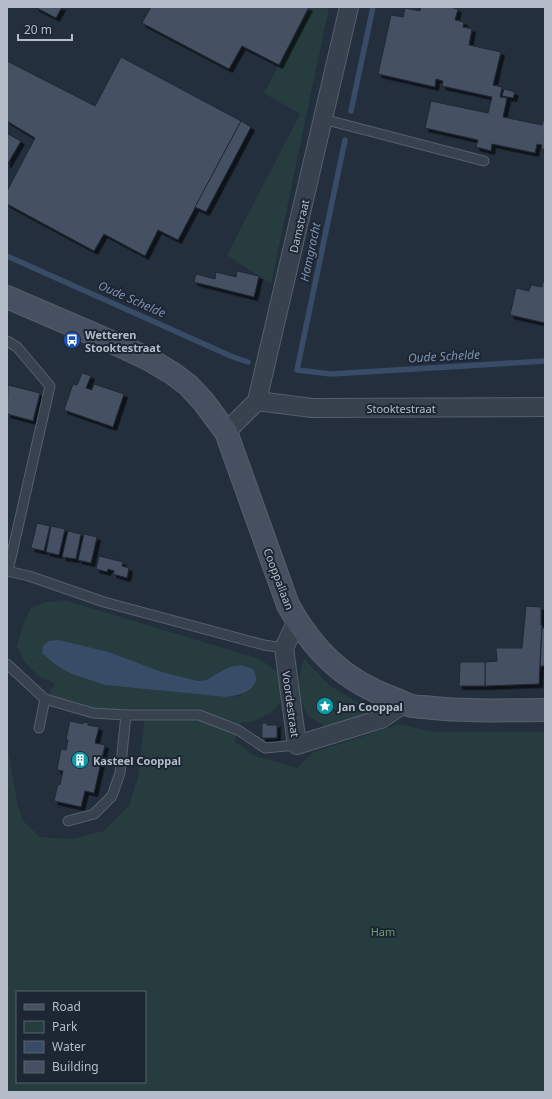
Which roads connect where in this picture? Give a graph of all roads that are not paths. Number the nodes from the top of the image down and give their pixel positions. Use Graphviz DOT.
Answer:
graph roads {
  1 [pos="349,7"];
  2 [pos="323,119"];
  3 [pos="484,161"];
  4 [pos="7,297"];
  5 [pos="7,341"];
  6 [pos="257,401"];
  7 [pos="545,407"];
  8 [pos="226,432"];
  9 [pos="8,571"];
  10 [pos="297,621"];
  11 [pos="284,648"];
  12 [pos="7,664"];
  13 [pos="45,700"];
  14 [pos="405,703"];
  15 [pos="545,710"];
  16 [pos="126,715"];
  17 [pos="39,728"];
  18 [pos="297,745"];
  19 [pos="68,821"];
  1 -- 2 [label="street, Damstraat"];
  2 -- 3 [label="lane"];
  2 -- 6 [label="street, Damstraat"];
  4 -- 8 [label="street, Cooppallaan"];
  5 -- 9 [label="lane"];
  6 -- 7 [label="street, Stooktestraat"];
  6 -- 8 [label="street"];
  8 -- 10 [label="street, Cooppallaan"];
  9 -- 11 [label="lane"];
  10 -- 11 [label="street"];
  10 -- 14 [label="street, Cooppallaan"];
  11 -- 18 [label="street, Voordestraat"];
  12 -- 13 [label="lane"];
  13 -- 16 [label="lane"];
  13 -- 17 [label="lane"];
  14 -- 15 [label="street, Cooppallaan"];
  14 -- 18 [label="street, Voordestraat"];
  16 -- 18 [label="lane"];
  16 -- 19 [label="lane"];
}
